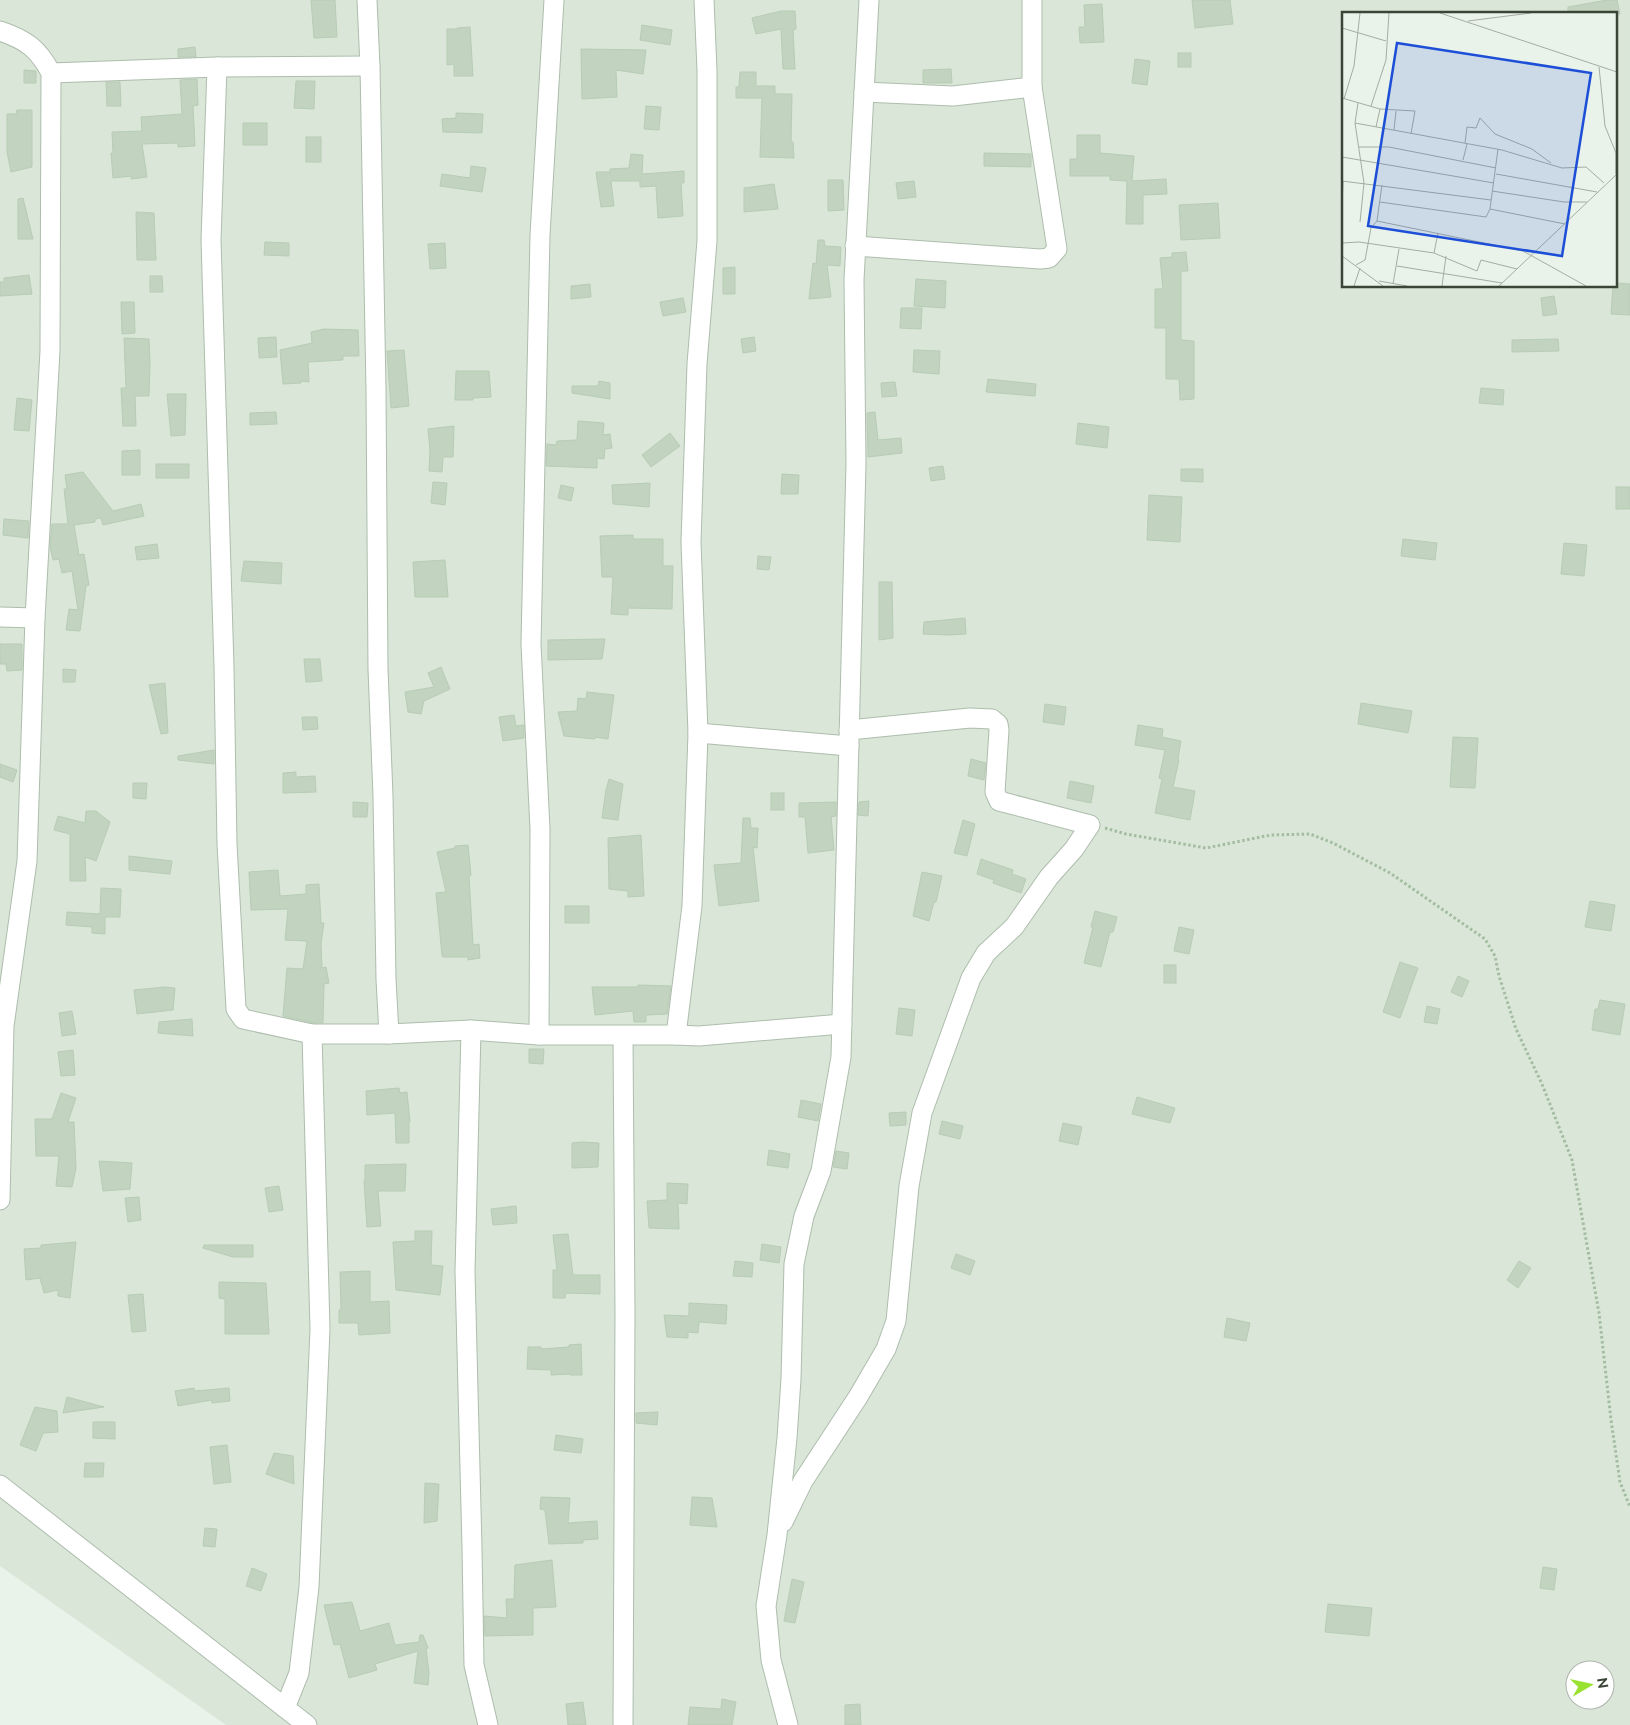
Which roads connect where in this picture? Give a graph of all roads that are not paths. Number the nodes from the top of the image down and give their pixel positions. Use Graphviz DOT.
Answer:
graph roads {
  1 [pos="367,0"];
  2 [pos="554,0"];
  3 [pos="704,0"];
  4 [pos="869,0"];
  5 [pos="1032,0"];
  6 [pos="0,31"];
  7 [pos="370,66"];
  8 [pos="217,67"];
  9 [pos="51,73"];
  10 [pos="1032,87"];
  11 [pos="864,92"];
  12 [pos="855,246"];
  13 [pos="0,617"];
  14 [pos="35,618"];
  15 [pos="698,733"];
  16 [pos="849,738"];
  17 [pos="842,1024"];
  18 [pos="471,1030"];
  19 [pos="312,1034"];
  20 [pos="389,1034"];
  21 [pos="540,1035"];
  22 [pos="676,1035"];
  23 [pos="623,1036"];
  24 [pos="0,1200"];
  25 [pos="0,1485"];
  26 [pos="777,1535"];
  27 [pos="286,1708"];
  28 [pos="307,1725"];
  29 [pos="488,1725"];
  30 [pos="624,1725"];
  31 [pos="788,1725"];
  1 -- 7 [label="street"];
  2 -- 21 [label="street"];
  3 -- 15 [label="street"];
  4 -- 11 [label="street"];
  5 -- 10 [label="street"];
  6 -- 9 [label="street"];
  7 -- 8 [label="street"];
  7 -- 20 [label="street"];
  8 -- 9 [label="street"];
  8 -- 19 [label="street"];
  9 -- 14 [label="street"];
  10 -- 11 [label="street"];
  10 -- 12 [label="street"];
  11 -- 12 [label="street"];
  12 -- 16 [label="street"];
  13 -- 14 [label="street"];
  14 -- 24 [label="street"];
  15 -- 16 [label="street"];
  15 -- 22 [label="street"];
  16 -- 17 [label="street"];
  16 -- 26 [label="street"];
  17 -- 22 [label="street"];
  17 -- 26 [label="street"];
  18 -- 20 [label="street"];
  18 -- 21 [label="street"];
  18 -- 29 [label="street"];
  19 -- 20 [label="street"];
  19 -- 27 [label="street"];
  21 -- 23 [label="street"];
  22 -- 23 [label="street"];
  23 -- 30 [label="street"];
  25 -- 27 [label="street"];
  26 -- 31 [label="street"];
  27 -- 28 [label="street"];
}
